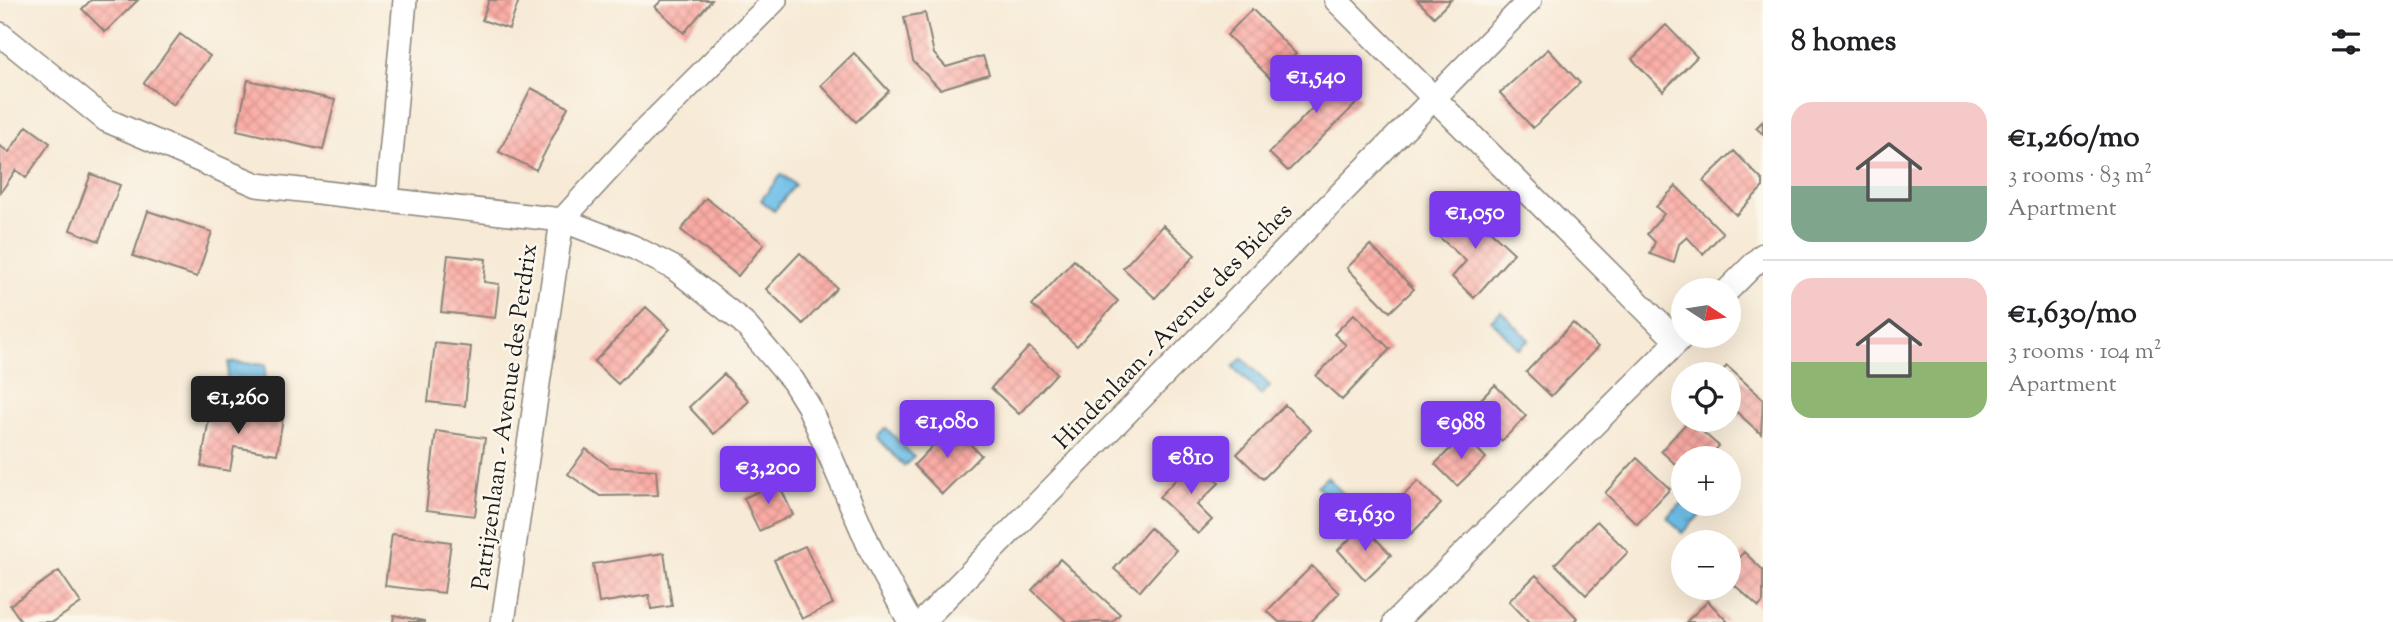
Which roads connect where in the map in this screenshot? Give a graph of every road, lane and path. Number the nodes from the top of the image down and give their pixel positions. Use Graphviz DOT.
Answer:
graph roads {
  1 [pos="405,0"];
  2 [pos="775,0"];
  3 [pos="1336,0"];
  4 [pos="1530,0"];
  5 [pos="0,34"];
  6 [pos="1435,98"];
  7 [pos="387,199"];
  8 [pos="562,220"];
  9 [pos="1763,256"];
  10 [pos="1740,278"];
  11 [pos="1671,329"];
  12 [pos="1671,347"];
  13 [pos="503,622"];
  14 [pos="910,622"];
  15 [pos="922,622"];
  16 [pos="1395,622"];
  1 -- 7 [label="street"];
  2 -- 8 [label="street"];
  3 -- 6 [label="street"];
  4 -- 6 [label="street, Hindenlaan - Avenue des Biches"];
  5 -- 7 [label="street"];
  6 -- 11 [label="street"];
  6 -- 15 [label="street, Hindenlaan - Avenue des Biches"];
  7 -- 8 [label="street"];
  8 -- 13 [label="street, Patrijzenlaan - Avenue des Perdrix"];
  8 -- 14 [label="street"];
  9 -- 10 [label="street"];
  12 -- 16 [label="street"];
}
